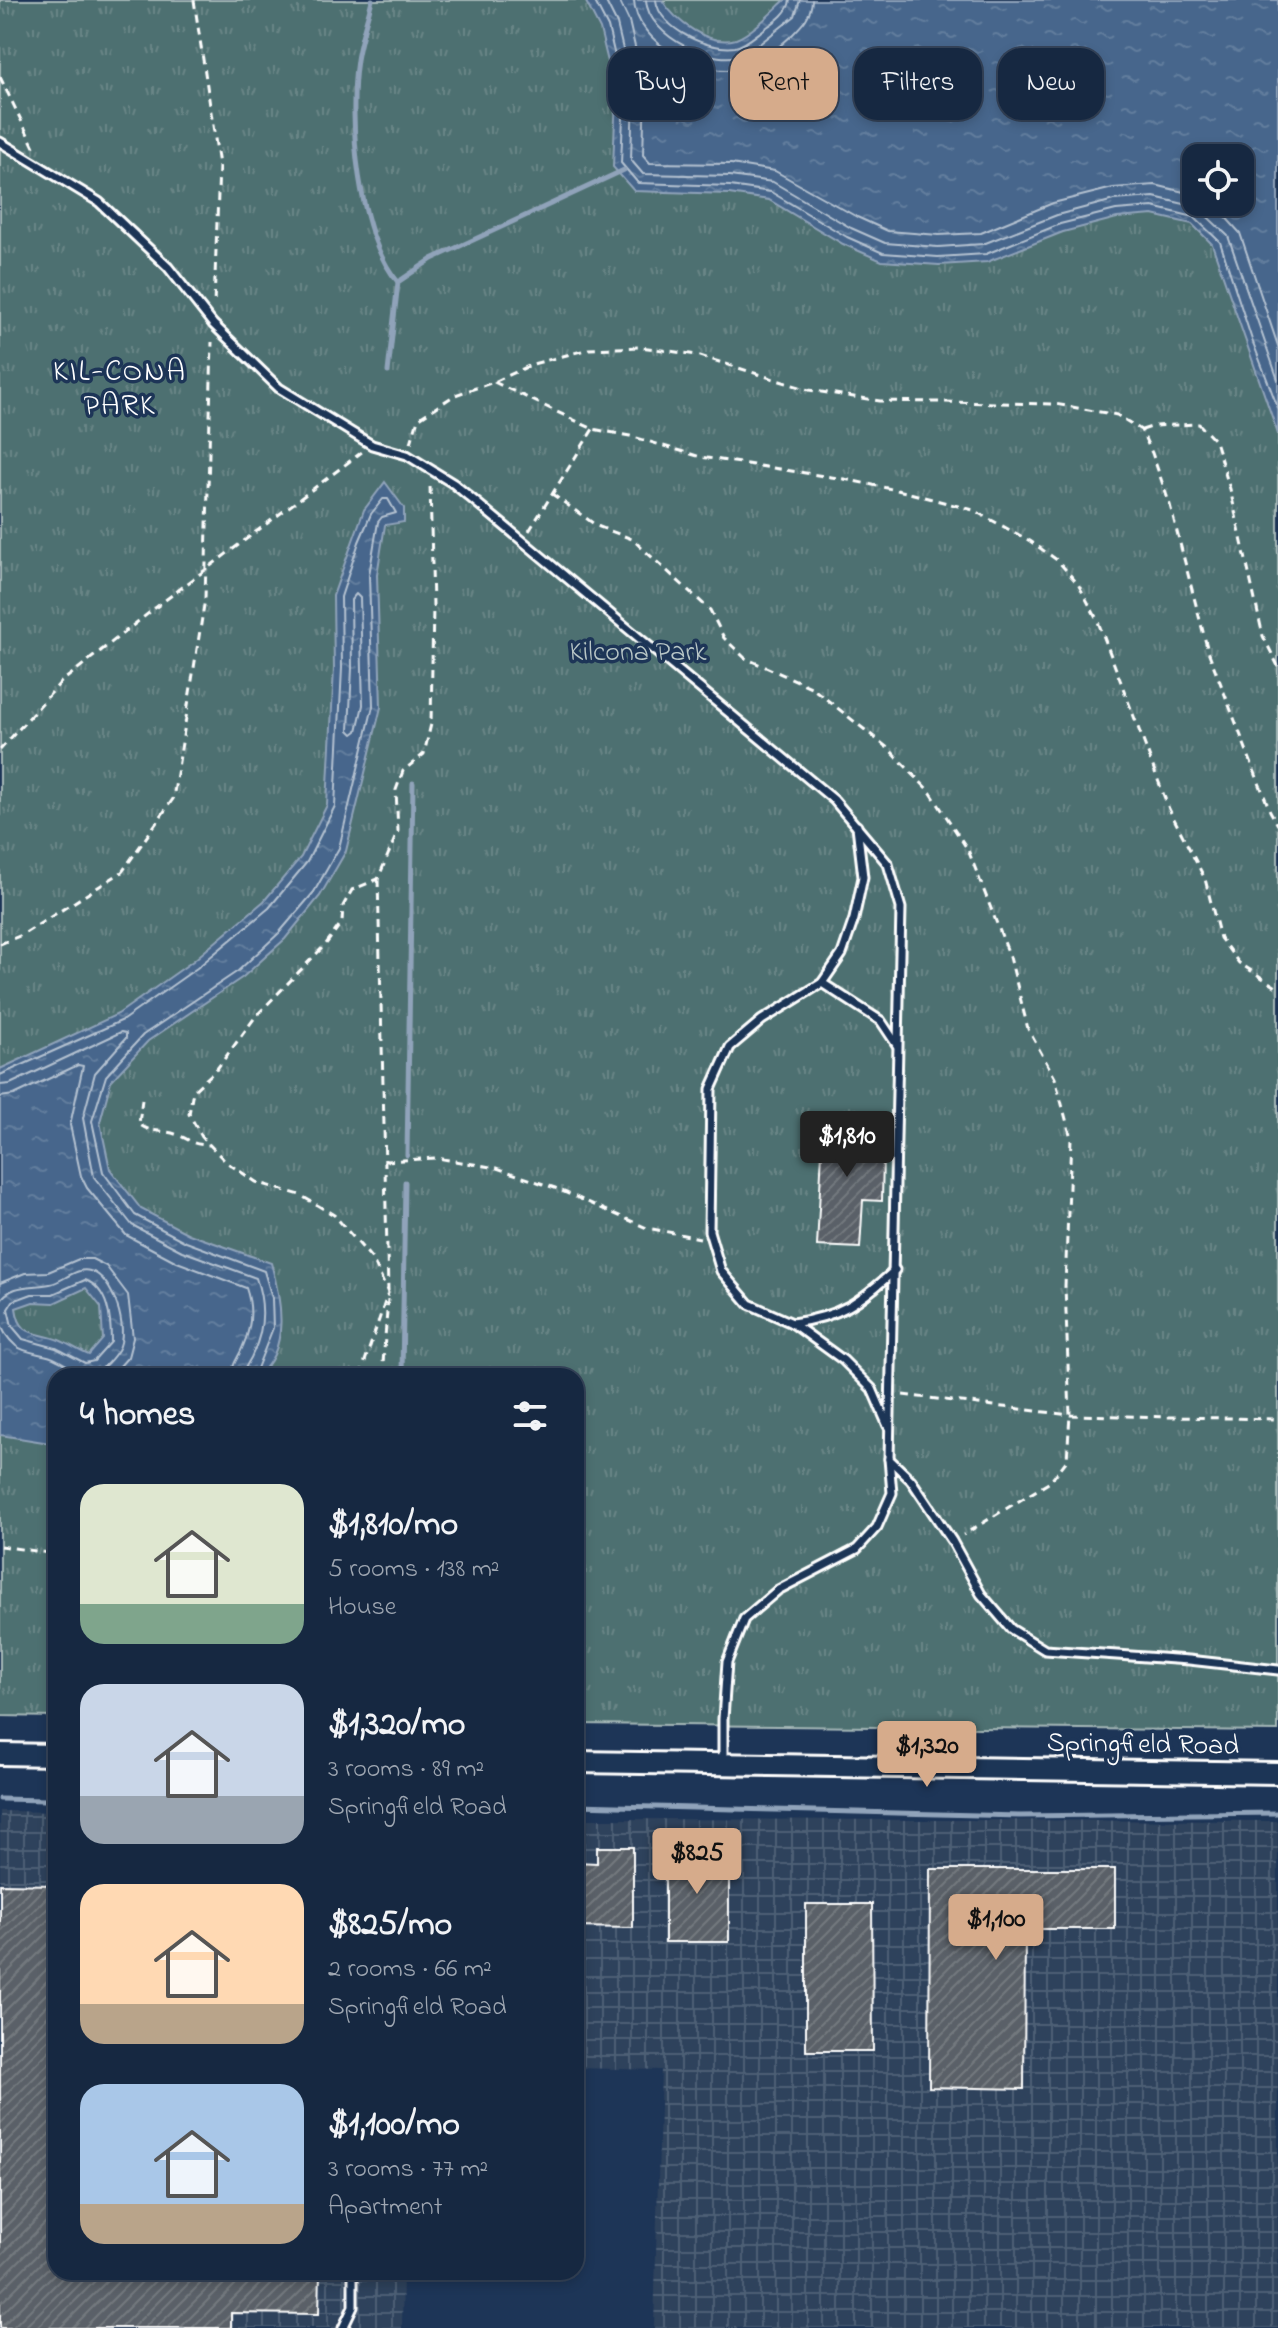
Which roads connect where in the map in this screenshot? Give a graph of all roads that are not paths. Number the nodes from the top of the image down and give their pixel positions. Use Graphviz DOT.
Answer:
graph roads {
  1 [pos="0,142"];
  2 [pos="857,825"];
  3 [pos="822,983"];
  4 [pos="898,1047"];
  5 [pos="895,1270"];
  6 [pos="792,1323"];
  7 [pos="889,1428"];
  8 [pos="889,1459"];
  9 [pos="1278,1670"];
  10 [pos="0,1754"];
  11 [pos="48,1755"];
  12 [pos="584,1762"];
  13 [pos="723,1763"];
  14 [pos="1278,1773"];
  15 [pos="353,2280"];
  16 [pos="343,2328"];
  1 -- 2 [label="lane"];
  2 -- 3 [label="lane"];
  2 -- 4 [label="lane"];
  3 -- 4 [label="lane"];
  3 -- 6 [label="lane"];
  4 -- 5 [label="lane"];
  5 -- 6 [label="lane"];
  5 -- 7 [label="lane"];
  6 -- 7 [label="lane"];
  7 -- 8 [label="lane"];
  8 -- 9 [label="lane"];
  8 -- 13 [label="lane"];
  10 -- 11 [label="street"];
  12 -- 13 [label="street, Springfield Road"];
  13 -- 14 [label="street, Springfield Road"];
  15 -- 16 [label="lane"];
}
